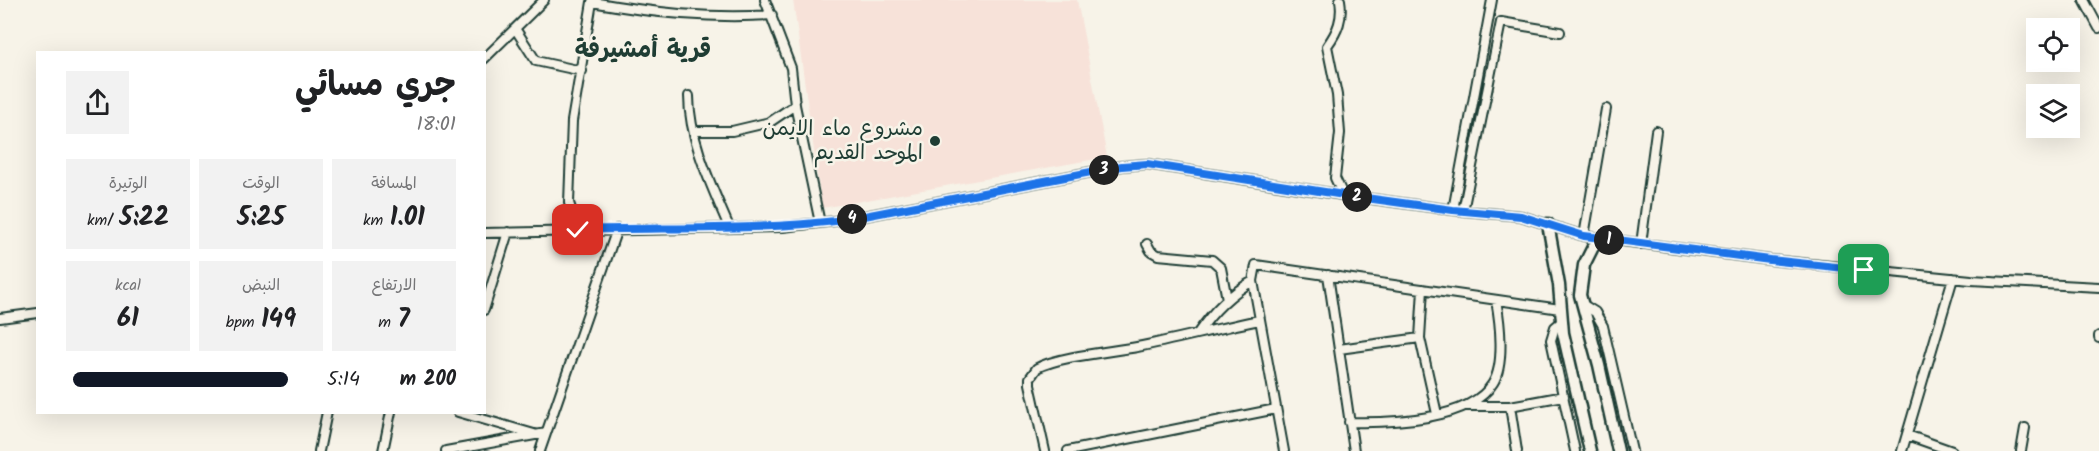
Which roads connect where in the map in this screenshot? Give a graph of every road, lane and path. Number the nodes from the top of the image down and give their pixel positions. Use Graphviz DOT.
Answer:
graph roads {
  1 [pos="544,0"];
  2 [pos="765,0"];
  3 [pos="1340,0"];
  4 [pos="1492,0"];
  5 [pos="2084,0"];
  6 [pos="772,15"];
  7 [pos="2099,28"];
  8 [pos="516,30"];
  9 [pos="1560,32"];
  10 [pos="486,57"];
  11 [pos="582,71"];
  12 [pos="689,96"];
  13 [pos="795,105"];
  14 [pos="1606,109"];
  15 [pos="695,131"];
  16 [pos="1656,131"];
  17 [pos="1344,195"];
  18 [pos="1453,210"];
  19 [pos="1463,211"];
  20 [pos="820,224"];
  21 [pos="1548,224"];
  22 [pos="729,227"];
  23 [pos="617,229"];
  24 [pos="578,230"];
  25 [pos="508,232"];
  26 [pos="486,233"];
  27 [pos="1584,236"];
  28 [pos="1602,238"];
  29 [pos="1147,244"];
  30 [pos="1641,244"];
  31 [pos="1328,275"];
  32 [pos="1953,278"];
  33 [pos="1253,281"];
  34 [pos="1559,285"];
  35 [pos="1580,285"];
  36 [pos="2099,287"];
  37 [pos="1423,289"];
  38 [pos="1227,298"];
  39 [pos="1496,300"];
  40 [pos="486,304"];
  41 [pos="1582,304"];
  42 [pos="1560,309"];
  43 [pos="36,313"];
  44 [pos="0,318"];
  45 [pos="1260,320"];
  46 [pos="1562,322"];
  47 [pos="1198,333"];
  48 [pos="1420,338"];
  49 [pos="1339,349"];
  50 [pos="1564,396"];
  51 [pos="1465,406"];
  52 [pos="1510,406"];
  53 [pos="1276,409"];
  54 [pos="327,414"];
  55 [pos="391,414"];
  56 [pos="466,414"];
  57 [pos="1437,414"];
  58 [pos="1349,422"];
  59 [pos="2025,428"];
  60 [pos="542,434"];
  61 [pos="1907,435"];
  62 [pos="319,451"];
  63 [pos="383,451"];
  64 [pos="446,451"];
  65 [pos="540,451"];
  66 [pos="1045,451"];
  67 [pos="1068,451"];
  68 [pos="1284,451"];
  69 [pos="1354,451"];
  70 [pos="1517,451"];
  71 [pos="1575,451"];
  72 [pos="1590,451"];
  73 [pos="1618,451"];
  74 [pos="1632,451"];
  75 [pos="1902,451"];
  76 [pos="1952,451"];
  77 [pos="2021,451"];
  1 -- 8 [label="street"];
  2 -- 6 [label="street"];
  3 -- 17 [label="street"];
  4 -- 18 [label="street"];
  5 -- 7 [label="street"];
  6 -- 11 [label="street"];
  6 -- 13 [label="street"];
  8 -- 10 [label="street"];
  8 -- 11 [label="street"];
  9 -- 19 [label="street"];
  11 -- 24 [label="street"];
  12 -- 15 [label="street"];
  13 -- 15 [label="street"];
  13 -- 20 [label="street"];
  14 -- 27 [label="street"];
  15 -- 22 [label="street"];
  16 -- 30 [label="street"];
  17 -- 18 [label="street"];
  17 -- 20 [label="street"];
  18 -- 19 [label="street"];
  19 -- 21 [label="street"];
  20 -- 22 [label="street"];
  21 -- 27 [label="street"];
  21 -- 34 [label="main road"];
  22 -- 23 [label="street"];
  23 -- 24 [label="street"];
  23 -- 60 [label="street"];
  24 -- 25 [label="street"];
  25 -- 26 [label="street"];
  25 -- 40 [label="street"];
  27 -- 28 [label="street"];
  28 -- 30 [label="street"];
  28 -- 35 [label="main road"];
  29 -- 38 [label="street"];
  30 -- 32 [label="street"];
  31 -- 33 [label="street"];
  31 -- 37 [label="street"];
  31 -- 49 [label="street"];
  32 -- 36 [label="street"];
  32 -- 61 [label="street"];
  33 -- 38 [label="street"];
  33 -- 45 [label="street"];
  34 -- 35 [label="main road"];
  34 -- 42 [label="main road"];
  35 -- 41 [label="main road"];
  37 -- 39 [label="street"];
  37 -- 48 [label="street"];
  38 -- 47 [label="street"];
  39 -- 42 [label="street"];
  39 -- 51 [label="street"];
  41 -- 73 [label="main road"];
  41 -- 74 [label="street"];
  42 -- 46 [label="main road"];
  43 -- 44 [label="street"];
  45 -- 47 [label="street"];
  45 -- 53 [label="street"];
  46 -- 50 [label="street"];
  46 -- 72 [label="main road"];
  47 -- 66 [label="street"];
  48 -- 49 [label="street"];
  48 -- 57 [label="street"];
  49 -- 58 [label="street"];
  50 -- 52 [label="street"];
  50 -- 71 [label="street"];
  51 -- 52 [label="street"];
  51 -- 57 [label="street"];
  52 -- 70 [label="street"];
  53 -- 67 [label="street"];
  53 -- 68 [label="street"];
  54 -- 62 [label="street"];
  55 -- 63 [label="street"];
  56 -- 60 [label="street"];
  57 -- 58 [label="street"];
  58 -- 69 [label="street"];
  59 -- 77 [label="street"];
  60 -- 64 [label="street"];
  60 -- 65 [label="street"];
  61 -- 75 [label="street"];
  61 -- 76 [label="street"];
}
